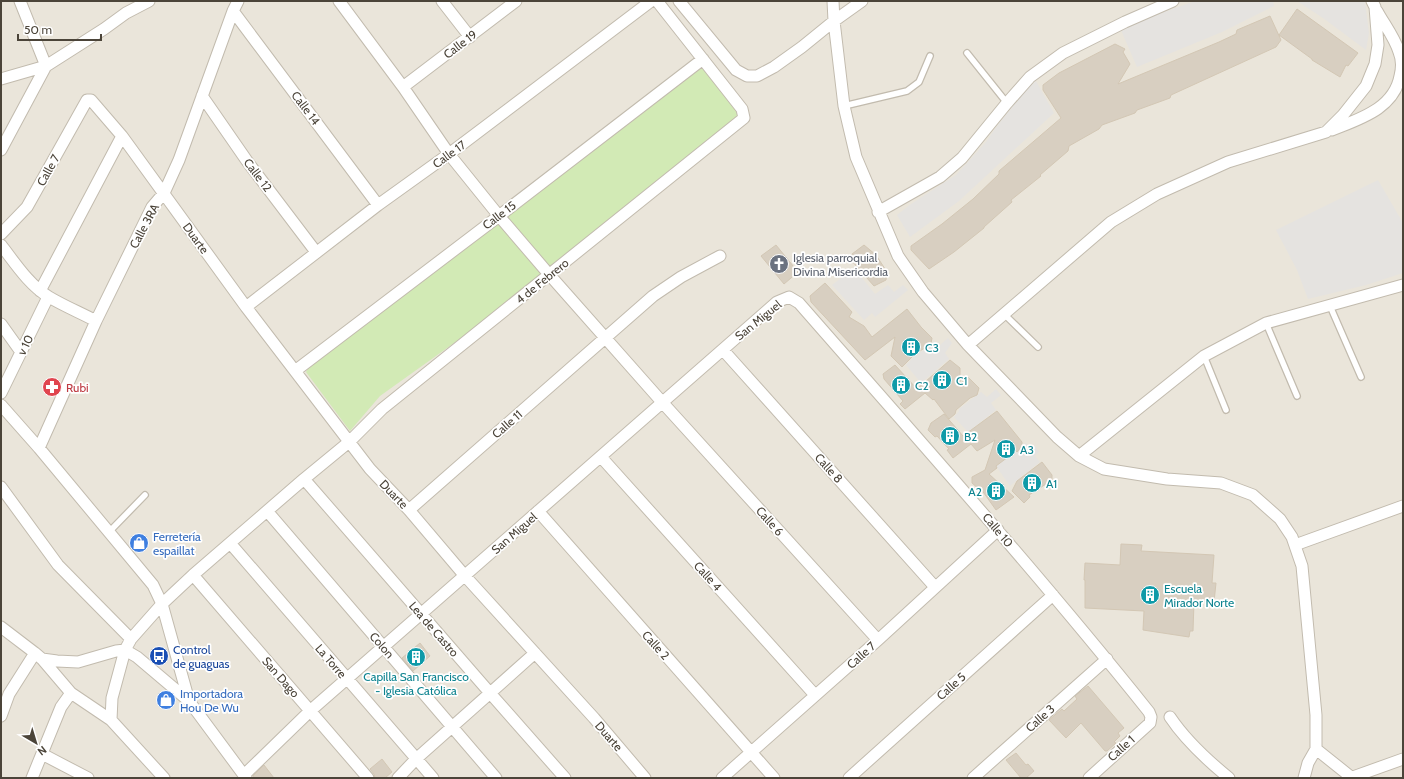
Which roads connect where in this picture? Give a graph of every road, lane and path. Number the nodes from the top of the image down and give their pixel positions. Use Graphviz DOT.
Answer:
graph roads {
  1 [pos="20,1"];
  2 [pos="149,1"];
  3 [pos="339,1"];
  4 [pos="442,1"];
  5 [pos="516,1"];
  6 [pos="651,1"];
  7 [pos="657,1"];
  8 [pos="679,1"];
  9 [pos="833,1"];
  10 [pos="862,1"];
  11 [pos="1172,1"];
  12 [pos="1374,4"];
  13 [pos="236,6"];
  14 [pos="834,21"];
  15 [pos="470,37"];
  16 [pos="968,53"];
  17 [pos="930,56"];
  18 [pos="703,59"];
  19 [pos="46,66"];
  20 [pos="1,79"];
  21 [pos="403,88"];
  22 [pos="202,96"];
  23 [pos="87,100"];
  24 [pos="1007,103"];
  25 [pos="844,106"];
  26 [pos="1326,132"];
  27 [pos="122,136"];
  28 [pos="1,150"];
  29 [pos="449,154"];
  30 [pos="164,193"];
  31 [pos="378,205"];
  32 [pos="878,212"];
  33 [pos="499,216"];
  34 [pos="1,234"];
  35 [pos="1,245"];
  36 [pos="316,252"];
  37 [pos="720,256"];
  38 [pos="549,275"];
  39 [pos="1403,285"];
  40 [pos="44,294"];
  41 [pos="789,297"];
  42 [pos="1330,306"];
  43 [pos="246,307"];
  44 [pos="1004,314"];
  45 [pos="96,321"];
  46 [pos="1266,323"];
  47 [pos="1,324"];
  48 [pos="605,338"];
  49 [pos="968,345"];
  50 [pos="1038,347"];
  51 [pos="723,350"];
  52 [pos="21,352"];
  53 [pos="1204,356"];
  54 [pos="294,371"];
  55 [pos="1361,377"];
  56 [pos="1,393"];
  57 [pos="1296,396"];
  58 [pos="662,402"];
  59 [pos="1,405"];
  60 [pos="1226,410"];
  61 [pos="349,442"];
  62 [pos="39,448"];
  63 [pos="1079,456"];
  64 [pos="600,457"];
  65 [pos="304,479"];
  66 [pos="1,487"];
  67 [pos="145,495"];
  68 [pos="1403,506"];
  69 [pos="409,510"];
  70 [pos="267,511"];
  71 [pos="538,511"];
  72 [pos="998,530"];
  73 [pos="109,532"];
  74 [pos="230,543"];
  75 [pos="1295,544"];
  76 [pos="193,575"];
  77 [pos="465,576"];
  78 [pos="935,587"];
  79 [pos="1053,595"];
  80 [pos="162,604"];
  81 [pos="421,614"];
  82 [pos="1,628"];
  83 [pos="131,639"];
  84 [pos="878,640"];
  85 [pos="384,647"];
  86 [pos="125,650"];
  87 [pos="535,653"];
  88 [pos="38,656"];
  89 [pos="1107,658"];
  90 [pos="348,679"];
  91 [pos="71,693"];
  92 [pos="490,693"];
  93 [pos="815,695"];
  94 [pos="189,702"];
  95 [pos="310,711"];
  96 [pos="1,716"];
  97 [pos="1151,717"];
  98 [pos="1170,717"];
  99 [pos="111,720"];
  100 [pos="452,727"];
  101 [pos="1316,749"];
  102 [pos="752,752"];
  103 [pos="42,754"];
  104 [pos="416,759"];
  105 [pos="1403,759"];
  106 [pos="245,776"];
  107 [pos="32,778"];
  108 [pos="88,778"];
  109 [pos="164,778"];
  110 [pos="368,778"];
  111 [pos="398,778"];
  112 [pos="433,778"];
  113 [pos="496,778"];
  114 [pos="565,778"];
  115 [pos="645,778"];
  116 [pos="722,778"];
  117 [pos="774,778"];
  118 [pos="849,778"];
  119 [pos="973,778"];
  120 [pos="1089,778"];
  121 [pos="1229,778"];
  122 [pos="1304,778"];
  123 [pos="1350,778"];
  1 -- 19 [label="street"];
  2 -- 19 [label="street"];
  3 -- 21 [label="street, Calle 6"];
  4 -- 15 [label="street"];
  5 -- 15 [label="street, Calle 19"];
  6 -- 29 [label="street, Calle 17"];
  7 -- 18 [label="street"];
  8 -- 14 [label="street"];
  9 -- 14 [label="street"];
  10 -- 14 [label="street"];
  11 -- 24 [label="street"];
  12 -- 26 [label="street"];
  12 -- 26 [label="street"];
  13 -- 22 [label="street, Calle 3RA"];
  13 -- 31 [label="street, Calle 14"];
  14 -- 25 [label="street"];
  15 -- 21 [label="street, Calle 19"];
  16 -- 24 [label="lane"];
  17 -- 25 [label="lane"];
  18 -- 33 [label="street, Calle 15"];
  18 -- 38 [label="street, 4 de Febrero"];
  19 -- 20 [label="street"];
  19 -- 28 [label="street"];
  21 -- 29 [label="street, Calle 6"];
  22 -- 30 [label="street, Calle 3RA"];
  22 -- 36 [label="street, Calle 12"];
  23 -- 27 [label="street, Duarte"];
  23 -- 34 [label="street, Calle 7"];
  24 -- 32 [label="street"];
  25 -- 32 [label="street"];
  26 -- 44 [label="street"];
  27 -- 30 [label="street, Duarte"];
  27 -- 40 [label="street, v 10"];
  29 -- 31 [label="street, Calle 17"];
  29 -- 33 [label="street, Calle 6"];
  30 -- 43 [label="street, Duarte"];
  30 -- 45 [label="street, Calle 3RA"];
  31 -- 36 [label="street, Calle 17"];
  32 -- 49 [label="street"];
  33 -- 38 [label="street, Calle 6"];
  33 -- 54 [label="street, Calle 15"];
  35 -- 40 [label="street"];
  36 -- 43 [label="street, Calle 17"];
  37 -- 48 [label="street, Calle 11"];
  38 -- 48 [label="street, Calle 6"];
  38 -- 61 [label="street, 4 de Febrero"];
  39 -- 42 [label="street"];
  40 -- 45 [label="street"];
  40 -- 52 [label="street, v 10"];
  41 -- 51 [label="street, San Miguel"];
  41 -- 72 [label="street, Calle 10"];
  42 -- 46 [label="street"];
  42 -- 55 [label="lane"];
  43 -- 54 [label="street, Duarte"];
  44 -- 49 [label="street"];
  44 -- 50 [label="lane"];
  45 -- 62 [label="street, Calle 3RA"];
  46 -- 53 [label="street"];
  46 -- 57 [label="lane"];
  47 -- 52 [label="street"];
  48 -- 58 [label="street, Calle 6"];
  48 -- 69 [label="street, Calle 11"];
  49 -- 63 [label="street"];
  51 -- 58 [label="street, San Miguel"];
  51 -- 78 [label="street, Calle 8"];
  52 -- 56 [label="street, v 10"];
  53 -- 60 [label="lane"];
  53 -- 63 [label="street"];
  54 -- 61 [label="street, Duarte"];
  58 -- 64 [label="street, San Miguel"];
  58 -- 84 [label="street, Calle 6"];
  59 -- 62 [label="street"];
  61 -- 65 [label="street, 4 de Febrero"];
  61 -- 69 [label="street, Duarte"];
  62 -- 73 [label="street"];
  63 -- 75 [label="street"];
  64 -- 71 [label="street, San Miguel"];
  64 -- 93 [label="street, Calle 4"];
  65 -- 70 [label="street, 4 de Febrero"];
  65 -- 81 [label="street, Lea de Castro"];
  66 -- 83 [label="street"];
  67 -- 73 [label="lane"];
  68 -- 75 [label="street"];
  69 -- 77 [label="street, Duarte"];
  70 -- 74 [label="street, 4 de Febrero"];
  70 -- 85 [label="street, Colon"];
  71 -- 77 [label="street, San Miguel"];
  71 -- 102 [label="street, Calle 2"];
  72 -- 78 [label="street, Calle 7"];
  72 -- 79 [label="street, Calle 10"];
  73 -- 80 [label="street"];
  74 -- 76 [label="street, 4 de Febrero"];
  74 -- 90 [label="street, La Torre"];
  75 -- 101 [label="street"];
  76 -- 80 [label="street, 4 de Febrero"];
  76 -- 95 [label="street, San Dago"];
  77 -- 81 [label="street, San Miguel"];
  77 -- 87 [label="street, Duarte"];
  78 -- 84 [label="street, Calle 7"];
  79 -- 89 [label="street, Calle 10"];
  79 -- 118 [label="street, Calle 5"];
  80 -- 83 [label="street, 4 de Febrero"];
  80 -- 94 [label="street"];
  81 -- 85 [label="street, San Miguel"];
  81 -- 92 [label="street, Lea de Castro"];
  82 -- 88 [label="street"];
  83 -- 86 [label="street, 4 de Febrero"];
  84 -- 93 [label="street, Calle 7"];
  85 -- 90 [label="street, San Miguel"];
  85 -- 100 [label="street, Colon"];
  86 -- 88 [label="street"];
  86 -- 94 [label="street"];
  86 -- 99 [label="street, 4 de Febrero"];
  87 -- 92 [label="street"];
  87 -- 115 [label="street, Duarte"];
  88 -- 91 [label="street"];
  88 -- 96 [label="street"];
  89 -- 97 [label="street, Calle 10"];
  89 -- 119 [label="street, Calle 3"];
  90 -- 95 [label="street, San Miguel"];
  90 -- 104 [label="street, La Torre"];
  91 -- 99 [label="street"];
  91 -- 103 [label="street"];
  92 -- 100 [label="street"];
  92 -- 114 [label="street, Lea de Castro"];
  93 -- 102 [label="street, Calle 7"];
  94 -- 106 [label="street"];
  95 -- 106 [label="street, San Miguel"];
  95 -- 110 [label="street, San Dago"];
  97 -- 120 [label="street, Calle 1"];
  98 -- 121 [label="street"];
  99 -- 109 [label="street"];
  100 -- 104 [label="street"];
  100 -- 113 [label="street, Colon"];
  101 -- 122 [label="street"];
  101 -- 123 [label="street"];
  102 -- 116 [label="street, Calle 7"];
  102 -- 117 [label="street, Calle 2"];
  103 -- 107 [label="street"];
  103 -- 108 [label="street"];
  104 -- 111 [label="street"];
  104 -- 112 [label="street, La Torre"];
  105 -- 123 [label="street"];
}
